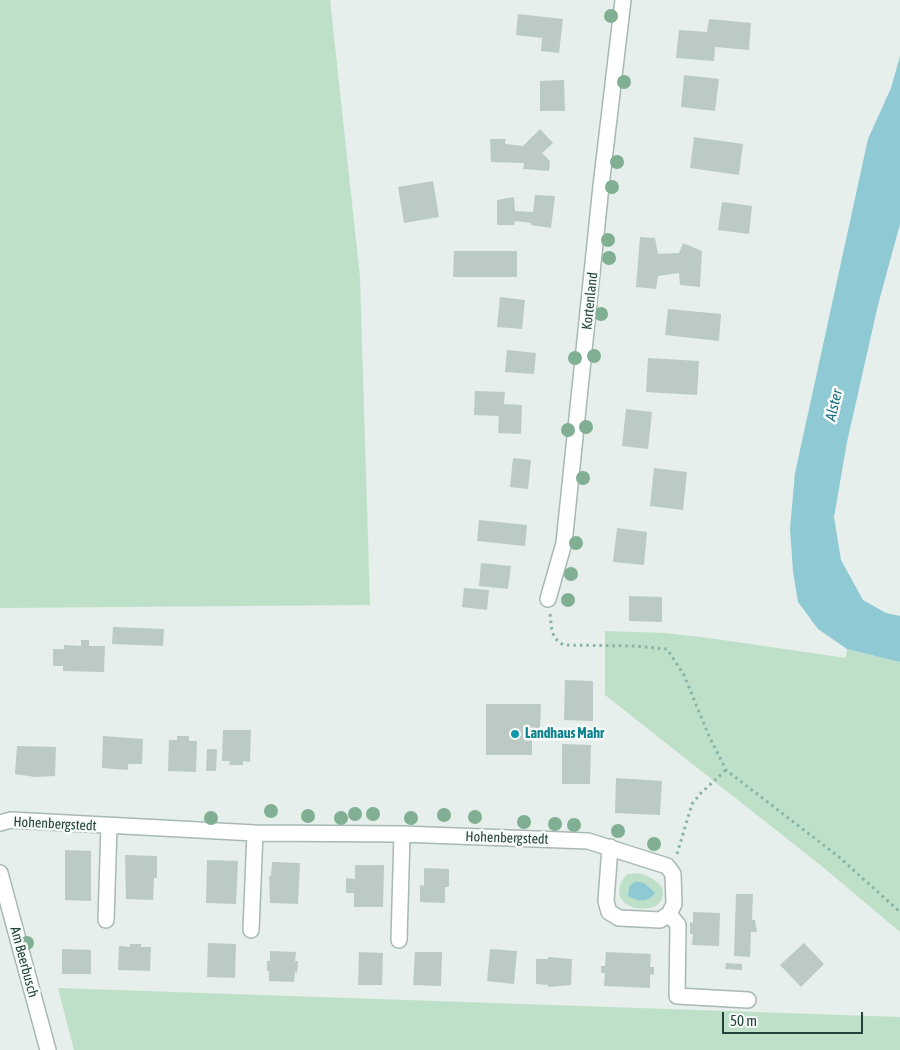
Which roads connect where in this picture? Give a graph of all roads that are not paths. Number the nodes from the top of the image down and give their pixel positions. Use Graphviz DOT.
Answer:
graph roads {
  1 [pos="623,0"];
  2 [pos="548,599"];
  3 [pos="0,823"];
  4 [pos="109,826"];
  5 [pos="255,833"];
  6 [pos="402,834"];
  7 [pos="610,847"];
  8 [pos="1,882"];
  9 [pos="669,914"];
  10 [pos="106,920"];
  11 [pos="251,930"];
  12 [pos="400,940"];
  13 [pos="748,1000"];
  14 [pos="48,1050"];
  1 -- 2 [label="street, Kortenland"];
  3 -- 4 [label="street, Hohenbergstedt"];
  4 -- 5 [label="street, Hohenbergstedt"];
  4 -- 10 [label="street, Hohenbergstedt"];
  5 -- 6 [label="street, Hohenbergstedt"];
  5 -- 11 [label="street"];
  6 -- 7 [label="street, Hohenbergstedt"];
  6 -- 12 [label="street"];
  7 -- 9 [label="street, Hohenbergstedt"];
  7 -- 9 [label="street"];
  8 -- 14 [label="street, Am Beerbusch"];
  9 -- 13 [label="street"];
}
